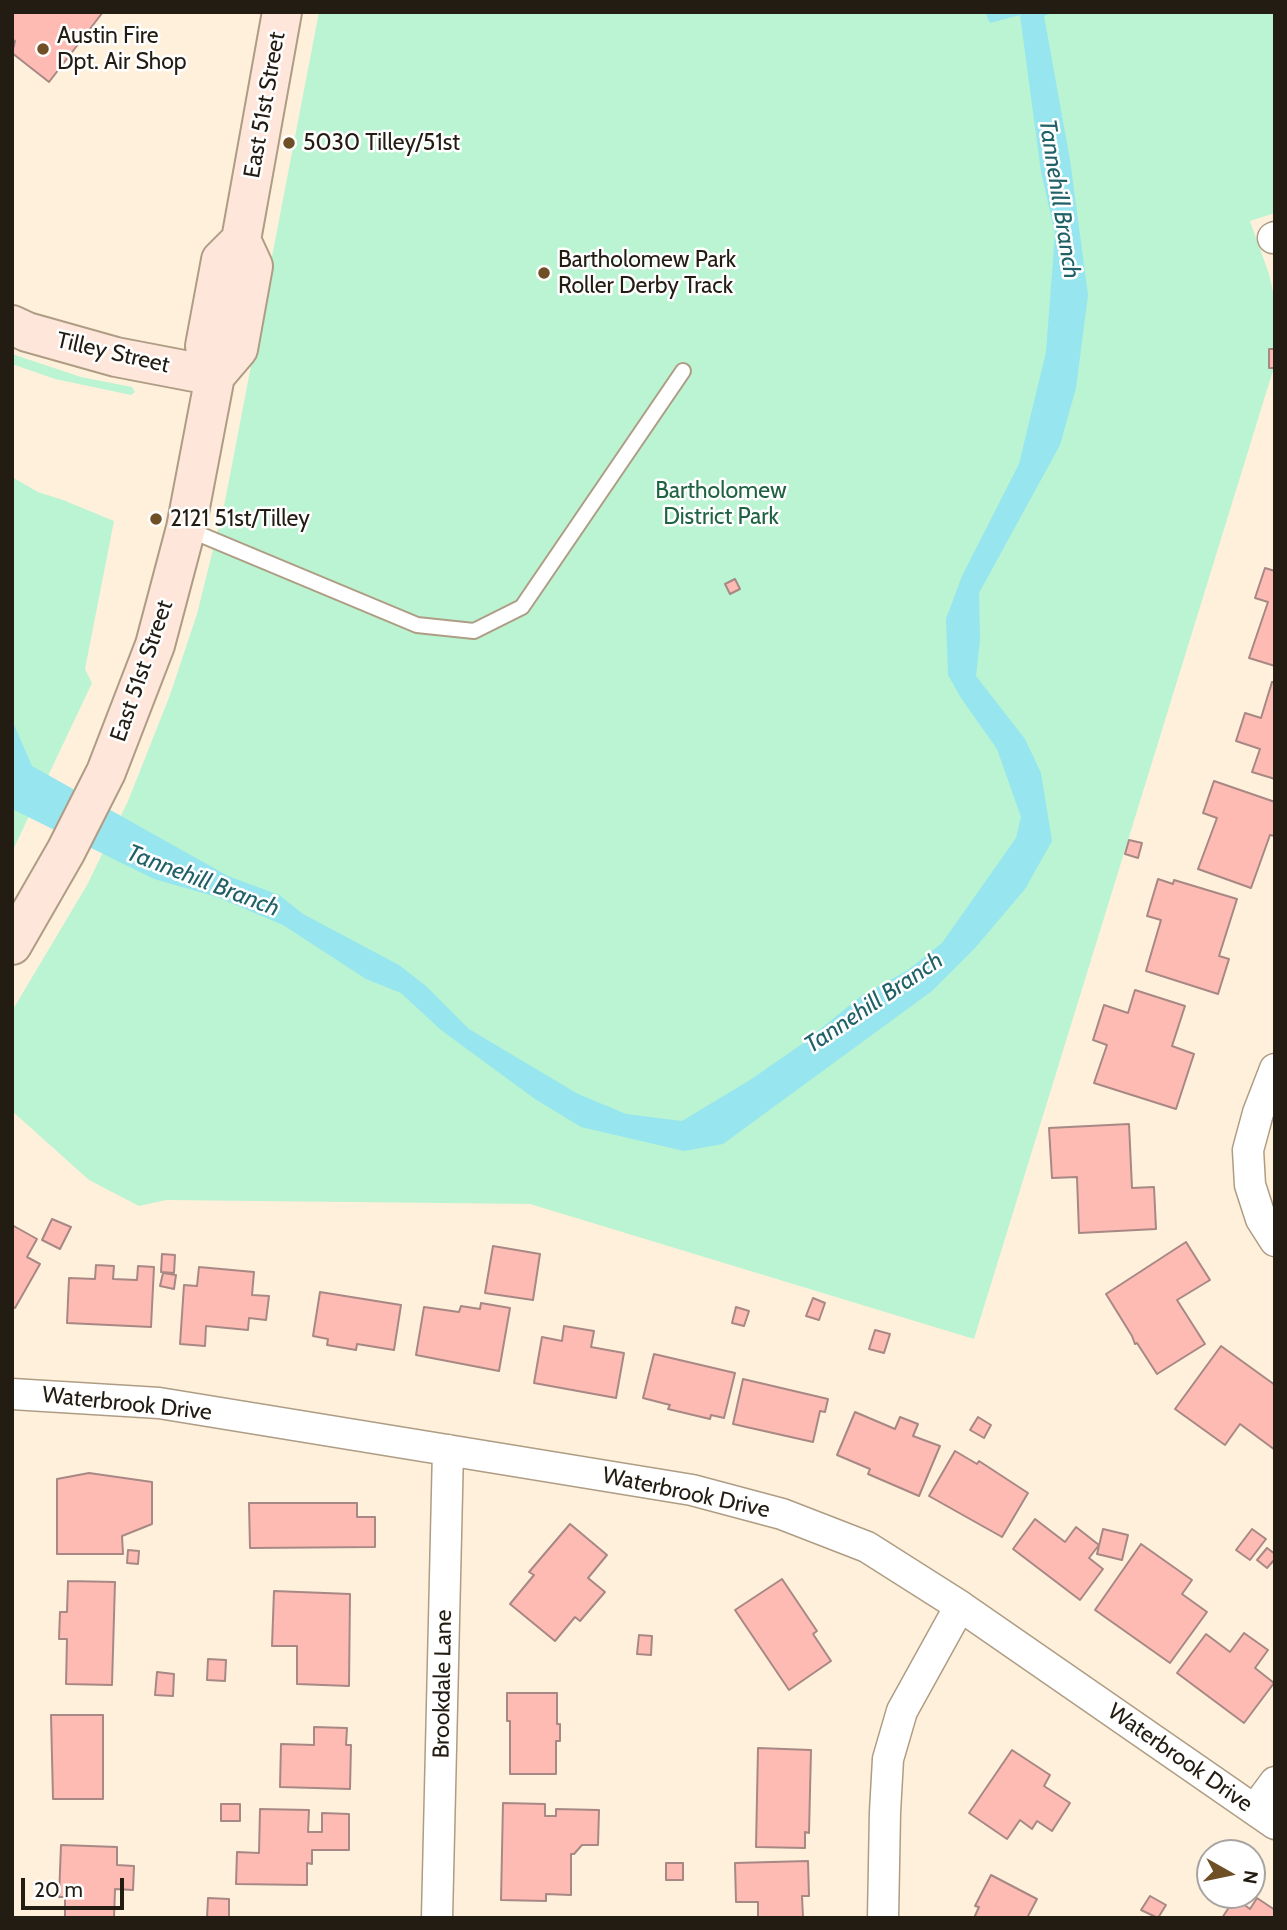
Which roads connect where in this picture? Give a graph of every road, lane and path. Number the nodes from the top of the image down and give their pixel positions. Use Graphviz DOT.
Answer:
graph roads {
  1 [pos="282,12"];
  2 [pos="12,325"];
  3 [pos="684,372"];
  4 [pos="215,376"];
  5 [pos="186,528"];
  6 [pos="12,945"];
  7 [pos="1275,1069"];
  8 [pos="1275,1241"];
  9 [pos="12,1394"];
  10 [pos="448,1450"];
  11 [pos="960,1606"];
  12 [pos="1275,1782"];
  13 [pos="1265,1817"];
  14 [pos="437,1918"];
  15 [pos="883,1918"];
  1 -- 4 [label="main road, East 51st Street"];
  2 -- 4 [label="main road, Tilley Street"];
  3 -- 5 [label="lane"];
  4 -- 5 [label="main road, East 51st Street"];
  5 -- 6 [label="main road, East 51st Street"];
  7 -- 8 [label="street"];
  9 -- 10 [label="street, Waterbrook Drive"];
  10 -- 11 [label="street, Waterbrook Drive"];
  10 -- 14 [label="street, Brookdale Lane"];
  11 -- 13 [label="street, Waterbrook Drive"];
  11 -- 15 [label="street"];
  12 -- 13 [label="street"];
}
